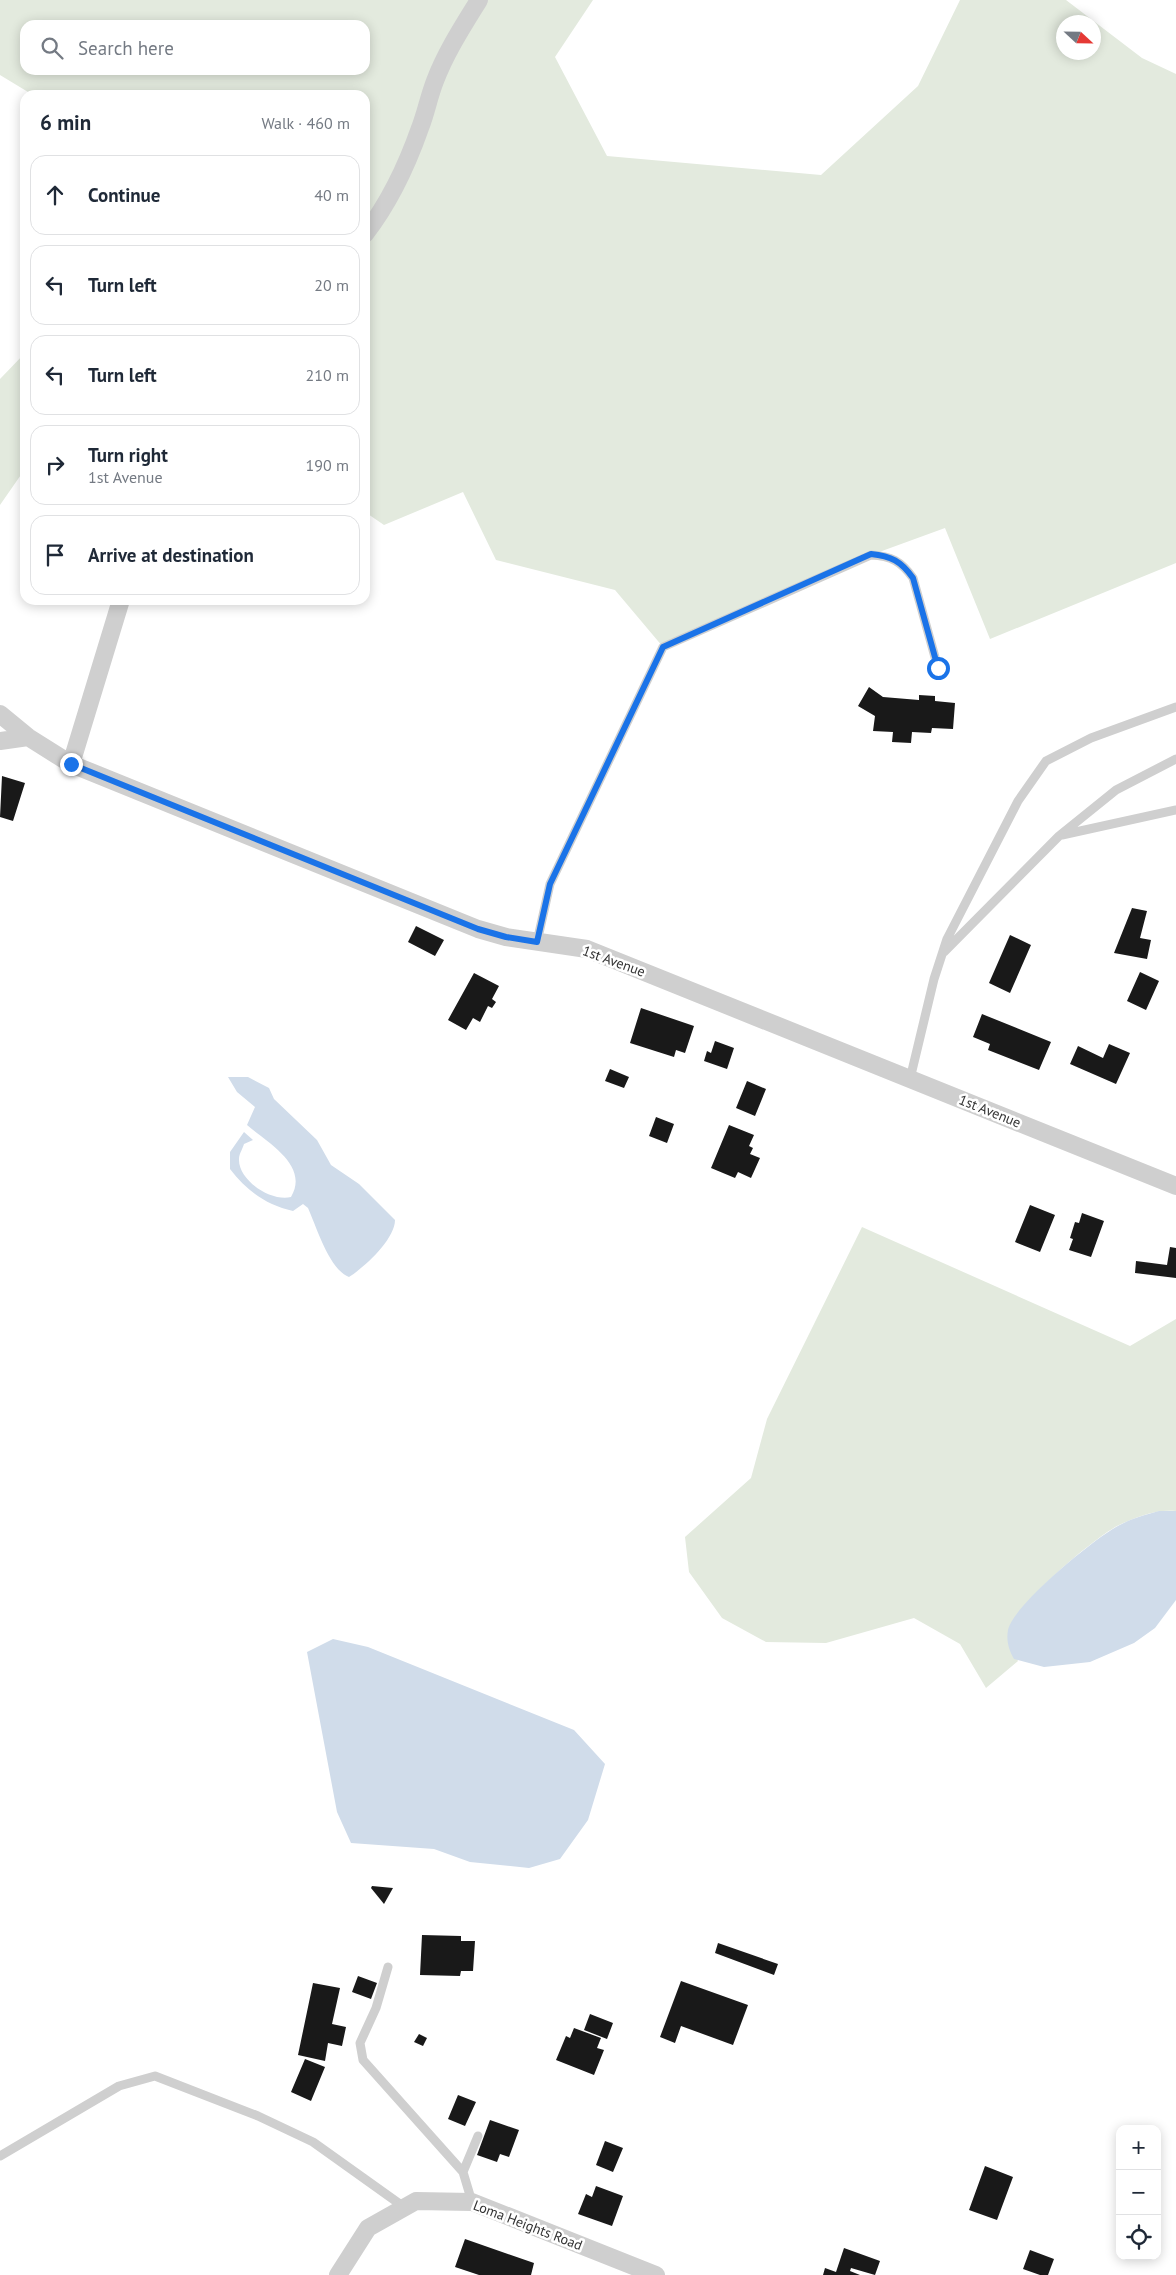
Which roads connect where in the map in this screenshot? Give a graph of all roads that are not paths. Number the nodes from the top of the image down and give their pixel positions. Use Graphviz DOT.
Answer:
graph roads {
  1 [pos="479,0"];
  2 [pos="370,227"];
  3 [pos="119,605"];
  4 [pos="938,668"];
  5 [pos="1176,707"];
  6 [pos="0,714"];
  7 [pos="28,737"];
  8 [pos="0,741"];
  9 [pos="1176,758"];
  10 [pos="71,764"];
  11 [pos="1176,810"];
  12 [pos="1059,836"];
  13 [pos="537,942"];
  14 [pos="942,954"];
  15 [pos="910,1079"];
  16 [pos="1176,1186"];
  17 [pos="388,1967"];
  18 [pos="478,2136"];
  19 [pos="0,2156"];
  20 [pos="463,2172"];
  21 [pos="472,2202"];
  22 [pos="404,2207"];
  23 [pos="338,2275"];
  24 [pos="656,2275"];
  1 -- 2 [label="street"];
  3 -- 10 [label="street"];
  4 -- 13 [label="lane"];
  5 -- 14 [label="lane"];
  6 -- 7 [label="street, 1st Avenue"];
  7 -- 8 [label="street"];
  7 -- 10 [label="street, 1st Avenue"];
  9 -- 12 [label="lane"];
  10 -- 13 [label="street, 1st Avenue"];
  11 -- 12 [label="lane"];
  12 -- 14 [label="lane"];
  13 -- 15 [label="street, 1st Avenue"];
  14 -- 15 [label="lane"];
  15 -- 16 [label="street, 1st Avenue"];
  17 -- 20 [label="lane"];
  18 -- 20 [label="lane"];
  19 -- 22 [label="lane"];
  20 -- 21 [label="lane"];
  21 -- 22 [label="street, Loma Heights Road"];
  21 -- 24 [label="street, Loma Heights Road"];
  22 -- 23 [label="street, Loma Heights Road"];
}
